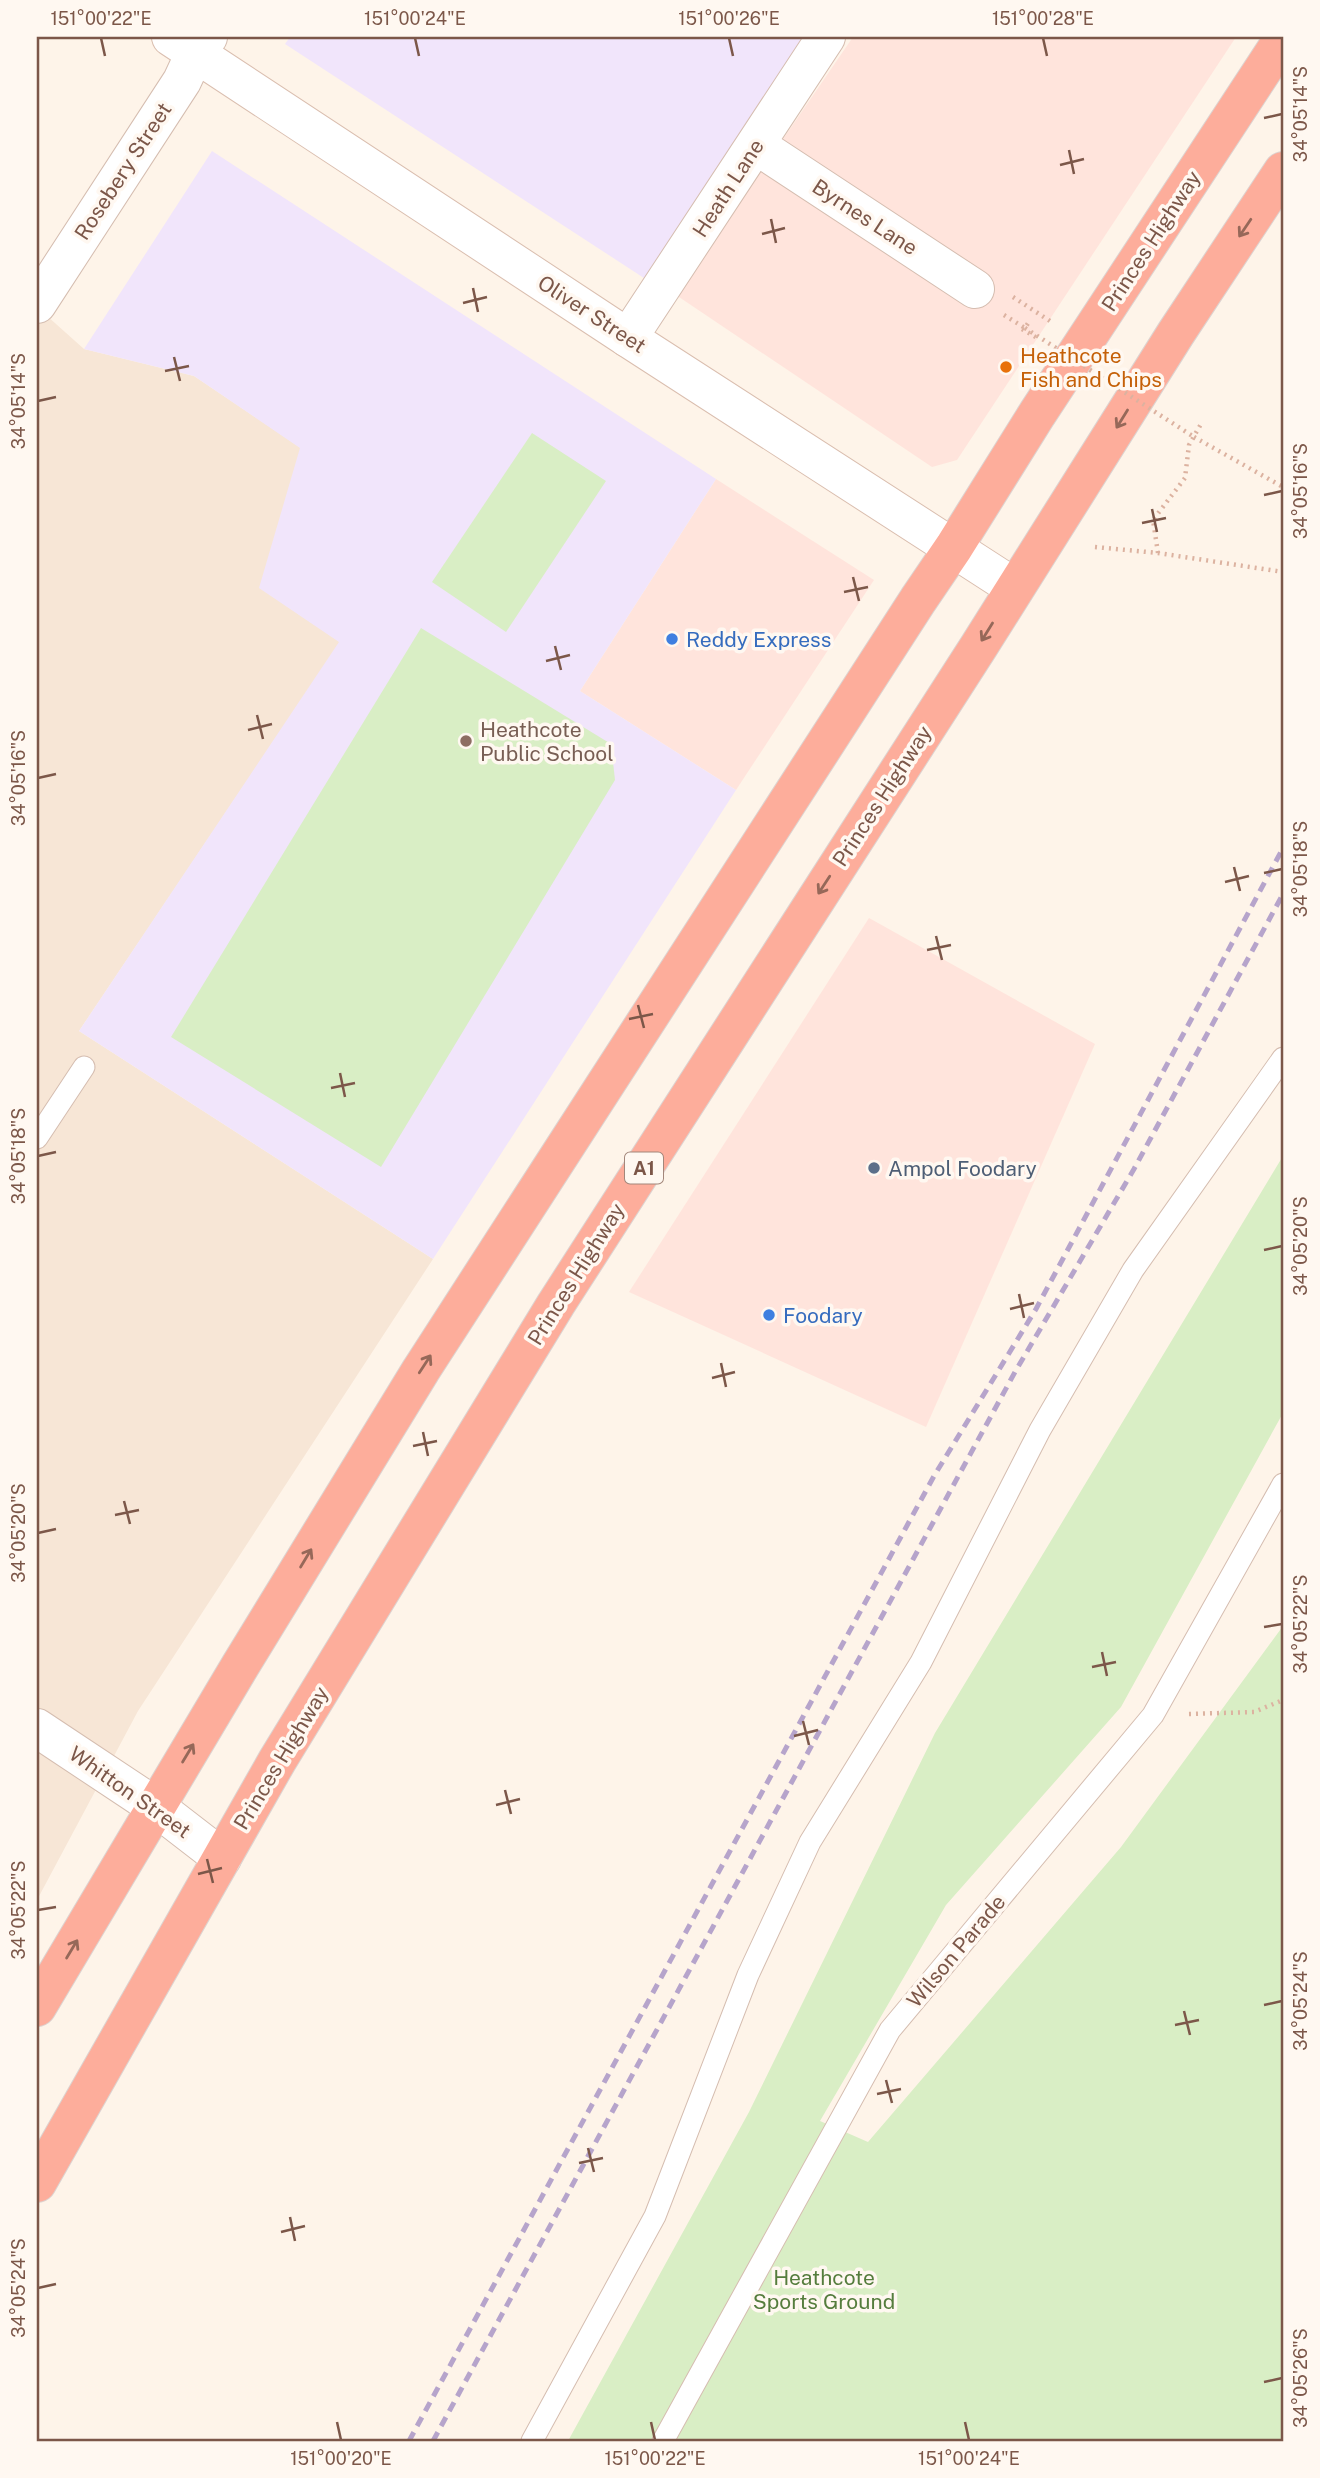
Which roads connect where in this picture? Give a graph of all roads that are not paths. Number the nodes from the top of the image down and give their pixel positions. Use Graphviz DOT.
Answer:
graph roads {
  1 [pos="826,37"];
  2 [pos="1283,40"];
  3 [pos="191,42"];
  4 [pos="756,145"];
  5 [pos="1283,172"];
  6 [pos="995,299"];
  7 [pos="37,304"];
  8 [pos="628,338"];
  9 [pos="954,547"];
  10 [pos="1015,588"];
  11 [pos="1283,1058"];
  12 [pos="84,1067"];
  13 [pos="37,1138"];
  14 [pos="1283,1484"];
  15 [pos="37,1728"];
  16 [pos="156,1807"];
  17 [pos="222,1858"];
  18 [pos="37,2007"];
  19 [pos="37,2183"];
  20 [pos="532,2441"];
  21 [pos="663,2441"];
  1 -- 4 [label="street, Heath Lane"];
  2 -- 9 [label="highway, Princes Highway"];
  3 -- 7 [label="street, Rosebery Street"];
  3 -- 8 [label="street, Oliver Street"];
  4 -- 6 [label="street, Byrnes Lane"];
  4 -- 8 [label="street, Heath Lane"];
  5 -- 10 [label="highway, Princes Highway / A1, one-way"];
  8 -- 9 [label="street, Oliver Street"];
  9 -- 10 [label="street, Oliver Street"];
  16 -- 9 [label="highway, Princes Highway, one-way"];
  10 -- 17 [label="highway, Princes Highway / A1, one-way"];
  11 -- 20 [label="lane"];
  12 -- 13 [label="lane"];
  14 -- 21 [label="lane, Wilson Parade"];
  15 -- 16 [label="street, Whitton Street"];
  16 -- 17 [label="street, Whitton Street"];
  18 -- 16 [label="highway, Princes Highway, one-way"];
  17 -- 19 [label="highway, Princes Highway / A1"];
}
